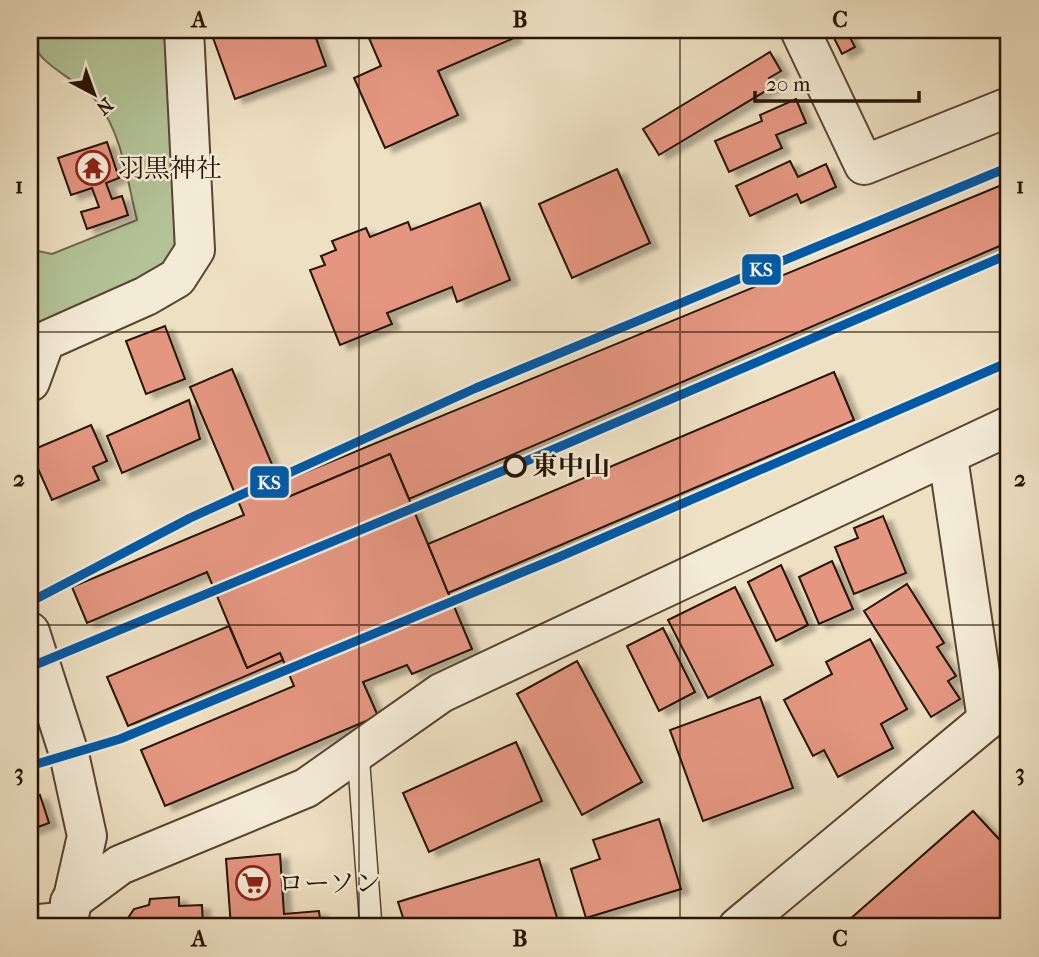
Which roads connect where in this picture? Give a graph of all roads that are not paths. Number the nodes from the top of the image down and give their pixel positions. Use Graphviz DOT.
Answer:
graph roads {
  1 [pos="184,30"];
  2 [pos="800,30"];
  3 [pos="1009,107"];
  4 [pos="37,342"];
  5 [pos="30,382"];
  6 [pos="1009,426"];
  7 [pos="948,457"];
  8 [pos="30,632"];
  9 [pos="998,712"];
  10 [pos="358,753"];
  11 [pos="70,917"];
  12 [pos="30,925"];
  13 [pos="371,927"];
  14 [pos="738,927"];
  1 -- 4 [label="street"];
  2 -- 3 [label="street"];
  4 -- 5 [label="street"];
  6 -- 7 [label="street"];
  7 -- 9 [label="street"];
  7 -- 10 [label="street"];
  8 -- 11 [label="street"];
  9 -- 14 [label="street"];
  10 -- 11 [label="street"];
  10 -- 13 [label="lane"];
  11 -- 12 [label="street"];
}
